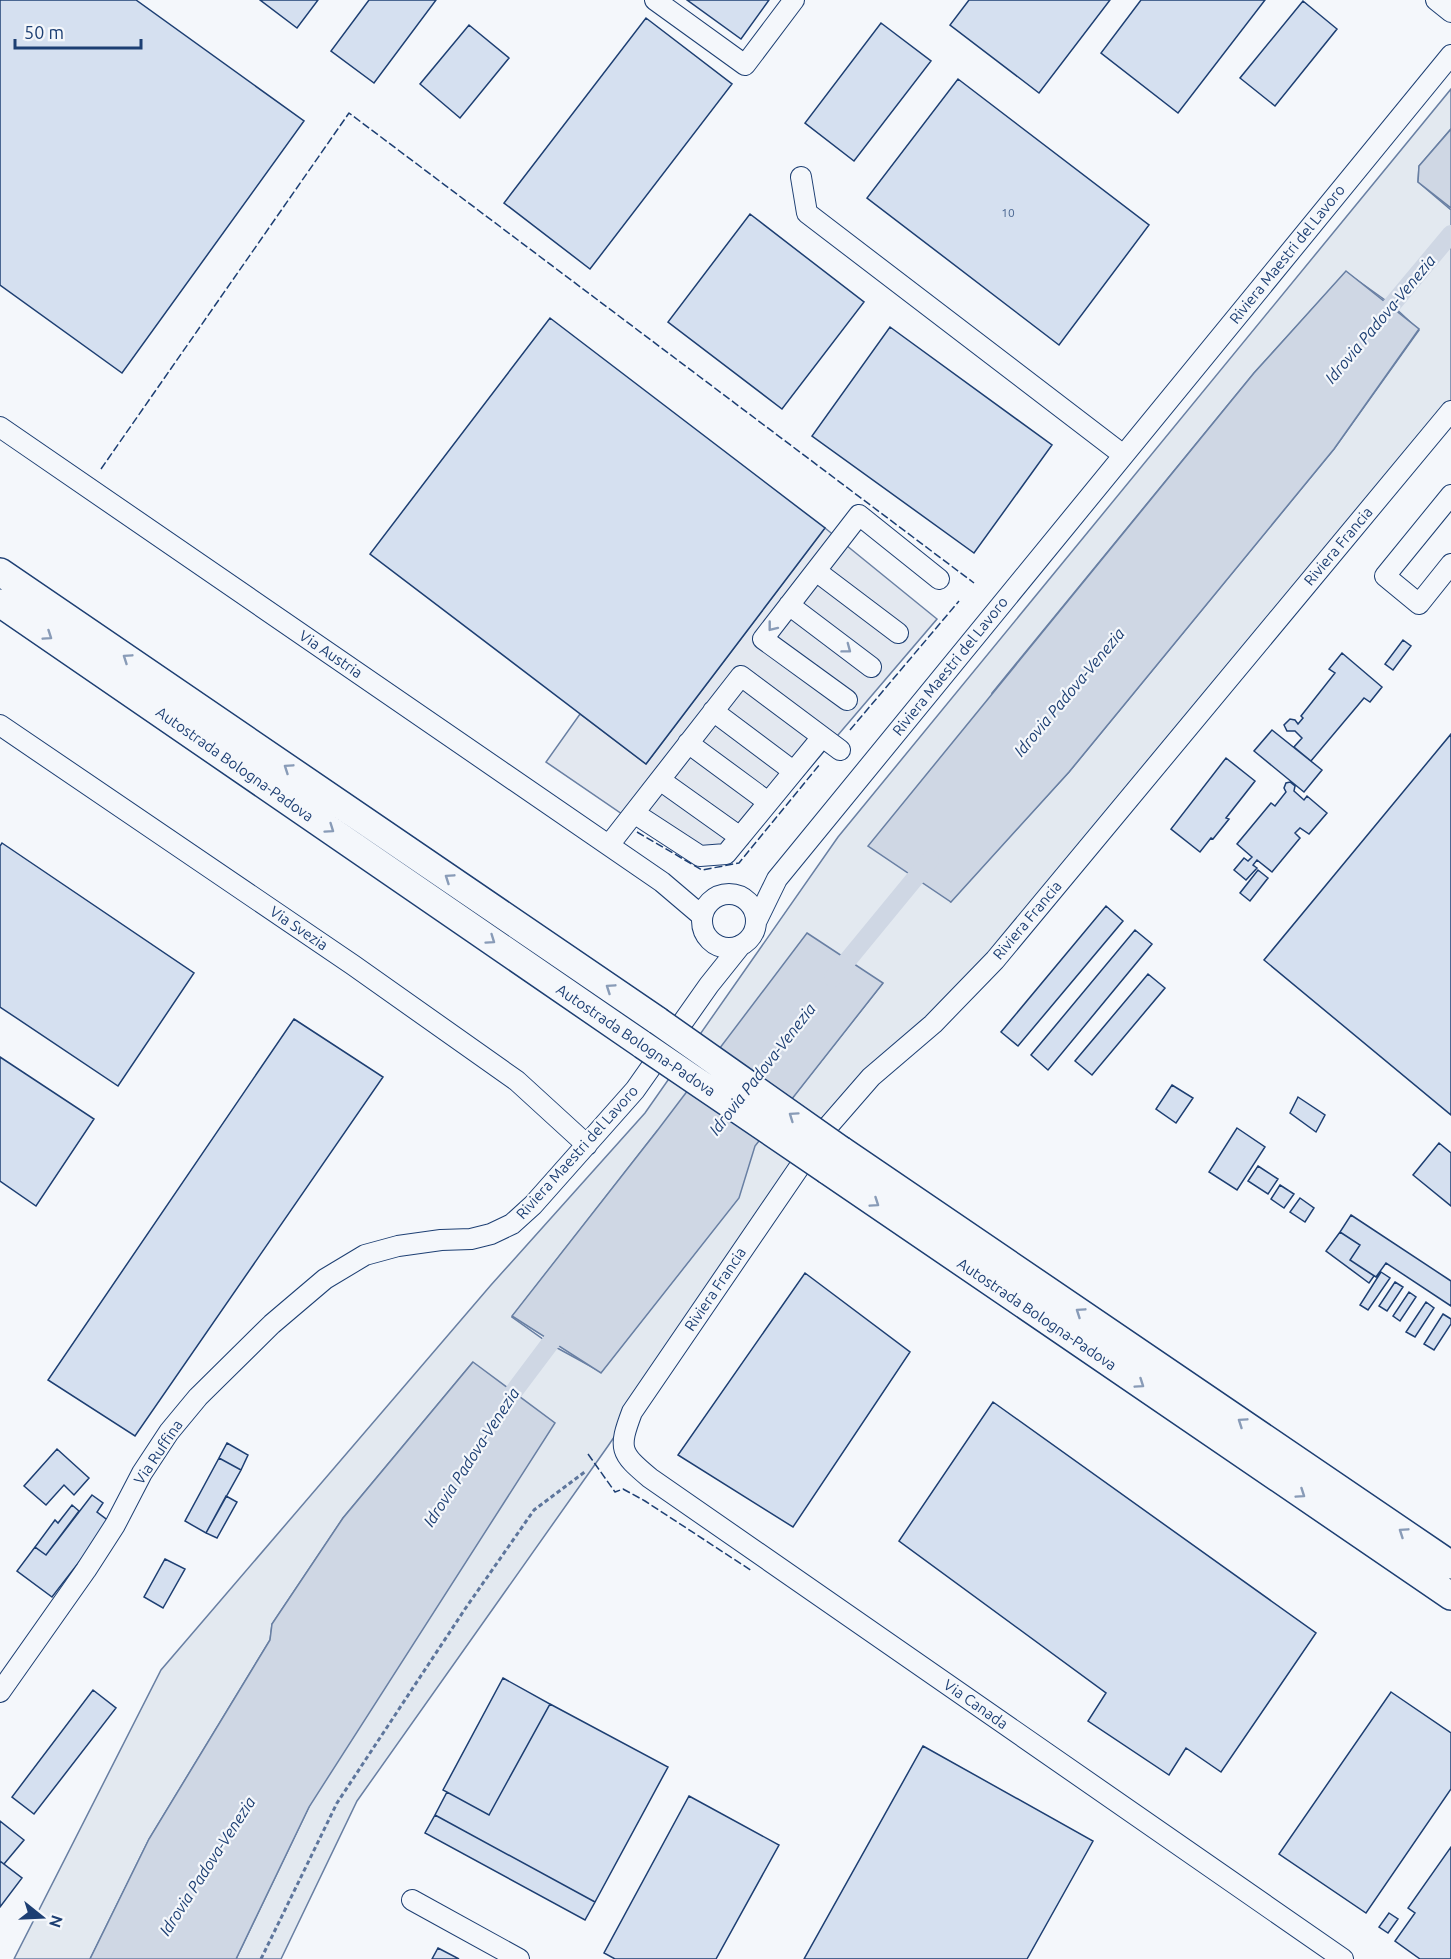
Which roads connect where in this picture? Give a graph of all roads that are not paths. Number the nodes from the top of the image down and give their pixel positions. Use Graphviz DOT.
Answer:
graph roads {
  1 [pos="656,0"];
  2 [pos="794,0"];
  3 [pos="1436,0"];
  4 [pos="1451,12"];
  5 [pos="1451,55"];
  6 [pos="801,177"];
  7 [pos="1451,411"];
  8 [pos="0,428"];
  9 [pos="1122,454"];
  10 [pos="1451,495"];
  11 [pos="1451,564"];
  12 [pos="816,571"];
  13 [pos="0,572"];
  14 [pos="939,579"];
  15 [pos="0,603"];
  16 [pos="789,605"];
  17 [pos="898,633"];
  18 [pos="871,667"];
  19 [pos="847,700"];
  20 [pos="713,711"];
  21 [pos="0,725"];
  22 [pos="822,736"];
  23 [pos="688,743"];
  24 [pos="840,750"];
  25 [pos="793,771"];
  26 [pos="660,780"];
  27 [pos="768,802"];
  28 [pos="634,813"];
  29 [pos="740,837"];
  30 [pos="609,845"];
  31 [pos="777,879"];
  32 [pos="662,882"];
  33 [pos="740,896"];
  34 [pos="715,897"];
  35 [pos="702,916"];
  36 [pos="756,922"];
  37 [pos="712,942"];
  38 [pos="741,945"];
  39 [pos="709,985"];
  40 [pos="586,1145"];
  41 [pos="834,1160"];
  42 [pos="365,1255"];
  43 [pos="622,1438"];
  44 [pos="1451,1565"];
  45 [pos="1451,1596"];
  46 [pos="0,1692"];
  47 [pos="412,1900"];
  48 [pos="519,1959"];
  49 [pos="1343,1959"];
  1 -- 2 [label="street"];
  3 -- 4 [label="street"];
  5 -- 9 [label="street, Riviera Maestri del Lavoro"];
  6 -- 9 [label="street"];
  7 -- 43 [label="street, Riviera Francia"];
  8 -- 30 [label="street, Via Austria"];
  9 -- 31 [label="street, Riviera Maestri del Lavoro"];
  10 -- 11 [label="street"];
  12 -- 14 [label="street"];
  12 -- 16 [label="street"];
  12 -- 17 [label="street"];
  41 -- 13 [label="highway, Autostrada Bologna-Padova, one-way, bridge"];
  15 -- 41 [label="highway, Autostrada Bologna-Padova, one-way, bridge"];
  16 -- 18 [label="street, one-way"];
  16 -- 19 [label="street, one-way"];
  20 -- 22 [label="street"];
  20 -- 23 [label="street"];
  20 -- 25 [label="street"];
  21 -- 40 [label="street, Via Svezia"];
  22 -- 24 [label="street"];
  22 -- 25 [label="street"];
  23 -- 26 [label="street"];
  23 -- 27 [label="street"];
  25 -- 27 [label="street"];
  26 -- 28 [label="street"];
  26 -- 29 [label="street"];
  27 -- 29 [label="street"];
  28 -- 29 [label="street"];
  28 -- 30 [label="street"];
  30 -- 32 [label="street, Via Austria"];
  31 -- 33 [label="street, Riviera Maestri del Lavoro"];
  31 -- 36 [label="street, Riviera Maestri del Lavoro"];
  32 -- 34 [label="street, Via Austria"];
  32 -- 35 [label="street, Via Austria"];
  33 -- 34 [label="street, Riviera Maestri del Lavoro"];
  33 -- 36 [label="street"];
  34 -- 35 [label="street"];
  35 -- 37 [label="street, Riviera Maestri del Lavoro"];
  36 -- 38 [label="street, Riviera Maestri del Lavoro"];
  37 -- 38 [label="street"];
  37 -- 39 [label="street, Riviera Maestri del Lavoro"];
  38 -- 39 [label="street, Riviera Maestri del Lavoro"];
  39 -- 40 [label="street, Riviera Maestri del Lavoro"];
  40 -- 42 [label="street, Riviera Maestri del Lavoro"];
  44 -- 41 [label="highway, Autostrada Bologna-Padova, one-way"];
  41 -- 45 [label="highway, Autostrada Bologna-Padova, one-way"];
  42 -- 46 [label="street, Via Ruffina"];
  43 -- 49 [label="street, Via Canada"];
  47 -- 48 [label="street"];
}
